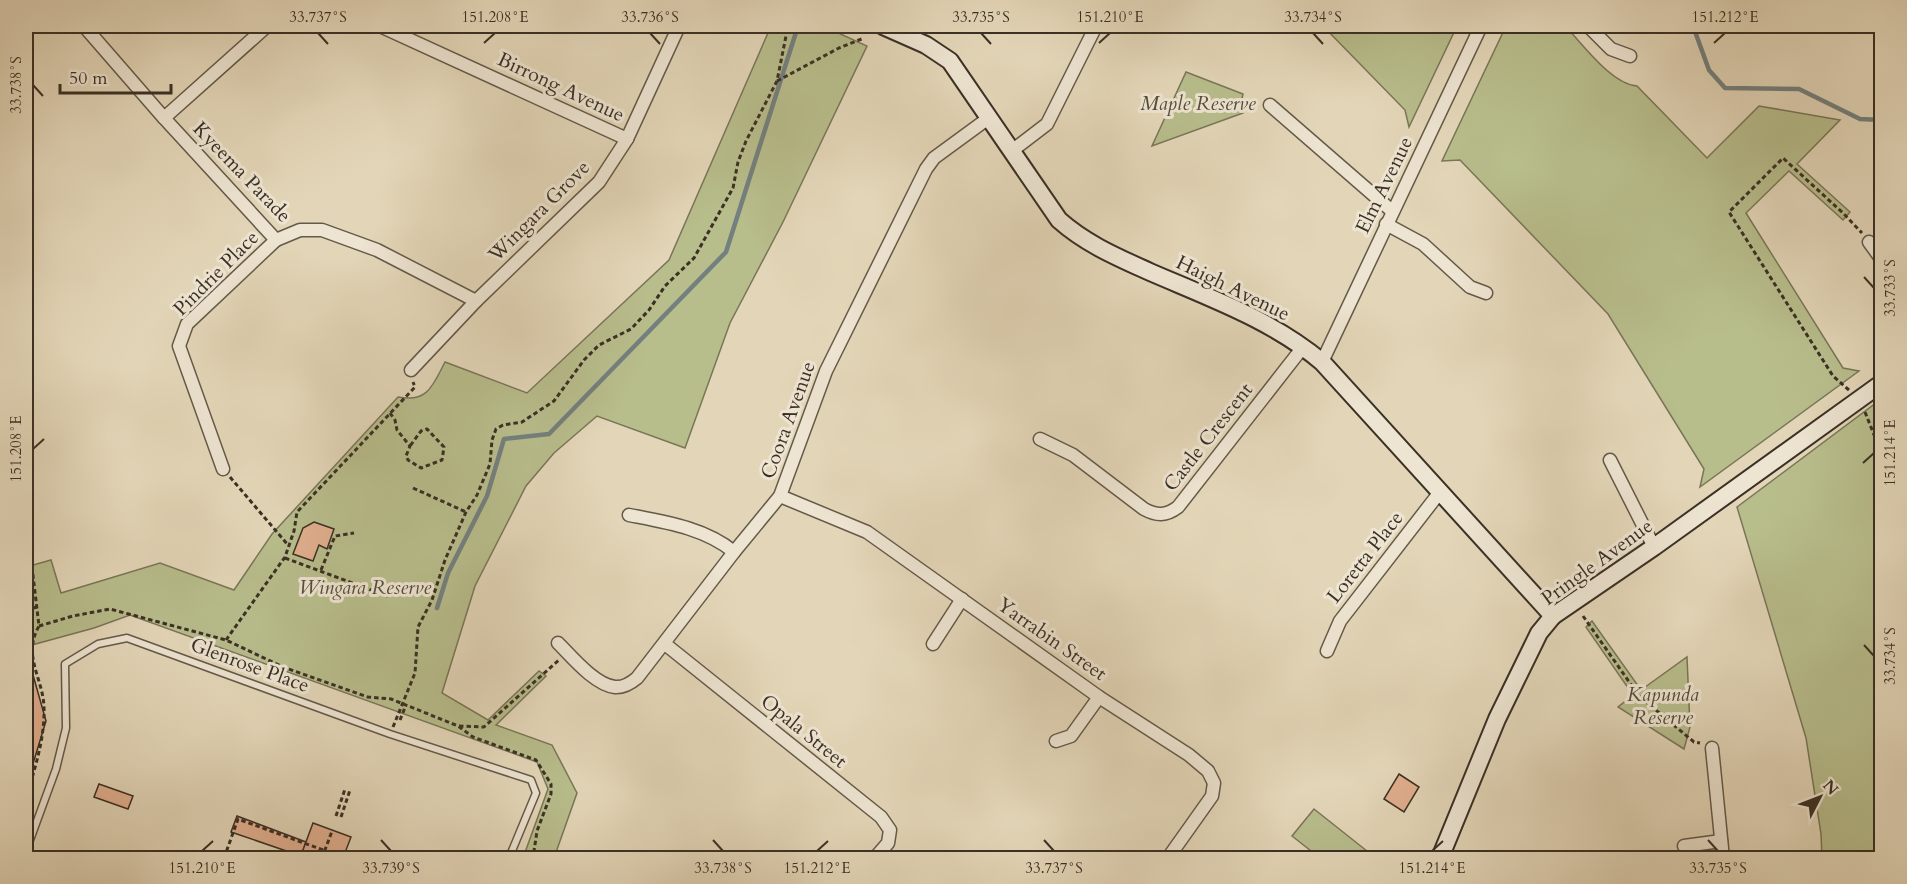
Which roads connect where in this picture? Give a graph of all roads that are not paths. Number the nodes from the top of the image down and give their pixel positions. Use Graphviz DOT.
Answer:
graph roads {
  1 [pos="84,26"];
  2 [pos="267,26"];
  3 [pos="380,26"];
  4 [pos="679,26"];
  5 [pos="883,26"];
  6 [pos="1096,26"];
  7 [pos="1481,26"];
  8 [pos="1588,26"];
  9 [pos="1630,56"];
  10 [pos="1270,105"];
  11 [pos="990,117"];
  12 [pos="164,118"];
  13 [pos="627,139"];
  14 [pos="1013,150"];
  15 [pos="1392,211"];
  16 [pos="1386,224"];
  17 [pos="276,240"];
  18 [pos="1869,242"];
  19 [pos="1881,260"];
  20 [pos="1486,293"];
  21 [pos="476,301"];
  22 [pos="1303,347"];
  23 [pos="1322,362"];
  24 [pos="411,370"];
  25 [pos="1881,384"];
  26 [pos="1040,439"];
  27 [pos="1610,460"];
  28 [pos="223,469"];
  29 [pos="1440,492"];
  30 [pos="780,496"];
  31 [pos="629,515"];
  32 [pos="1654,547"];
  33 [pos="734,552"];
  34 [pos="962,599"];
  35 [pos="1553,616"];
  36 [pos="558,644"];
  37 [pos="665,644"];
  38 [pos="933,644"];
  39 [pos="1327,651"];
  40 [pos="1099,697"];
  41 [pos="1056,741"];
  42 [pos="1712,748"];
  43 [pos="1721,841"];
  44 [pos="1684,846"];
  45 [pos="26,851"];
  46 [pos="509,858"];
  47 [pos="875,858"];
  48 [pos="1168,858"];
  49 [pos="1440,858"];
  50 [pos="1723,858"];
  1 -- 12 [label="street, Kyeema Parade"];
  2 -- 12 [label="street"];
  3 -- 13 [label="street, Birrong Avenue"];
  4 -- 13 [label="street, Wingara Grove"];
  5 -- 11 [label="street, Haigh Avenue"];
  6 -- 14 [label="street"];
  7 -- 15 [label="street, Elm Avenue"];
  8 -- 9 [label="street"];
  10 -- 15 [label="street"];
  11 -- 14 [label="street, Haigh Avenue"];
  11 -- 30 [label="street, Coora Avenue"];
  12 -- 17 [label="street, Kyeema Parade"];
  13 -- 21 [label="street, Wingara Grove"];
  14 -- 22 [label="street, Haigh Avenue"];
  15 -- 16 [label="street, Elm Avenue"];
  16 -- 20 [label="street"];
  16 -- 23 [label="street, Elm Avenue"];
  17 -- 21 [label="street, Kyeema Parade"];
  17 -- 28 [label="street, Pindrie Place"];
  18 -- 19 [label="street"];
  21 -- 24 [label="street, Wingara Grove"];
  22 -- 23 [label="street, Haigh Avenue"];
  22 -- 26 [label="street, Castle Crescent"];
  23 -- 29 [label="street, Haigh Avenue"];
  25 -- 32 [label="street, Pringle Avenue"];
  27 -- 32 [label="street"];
  29 -- 35 [label="street, Haigh Avenue"];
  29 -- 39 [label="street, Loretta Place"];
  30 -- 33 [label="street, Coora Avenue"];
  30 -- 34 [label="street, Yarrabin Street"];
  31 -- 33 [label="street"];
  32 -- 35 [label="street, Pringle Avenue"];
  33 -- 37 [label="street, Coora Avenue"];
  34 -- 38 [label="street"];
  34 -- 40 [label="street, Yarrabin Street"];
  35 -- 49 [label="street, Pringle Avenue"];
  36 -- 37 [label="street, Coora Avenue"];
  37 -- 47 [label="street, Opala Street"];
  40 -- 41 [label="street"];
  40 -- 48 [label="street, Yarrabin Street"];
  42 -- 43 [label="street"];
  43 -- 44 [label="street"];
  43 -- 50 [label="street"];
  45 -- 46 [label="lane, Glenrose Place"];
}
